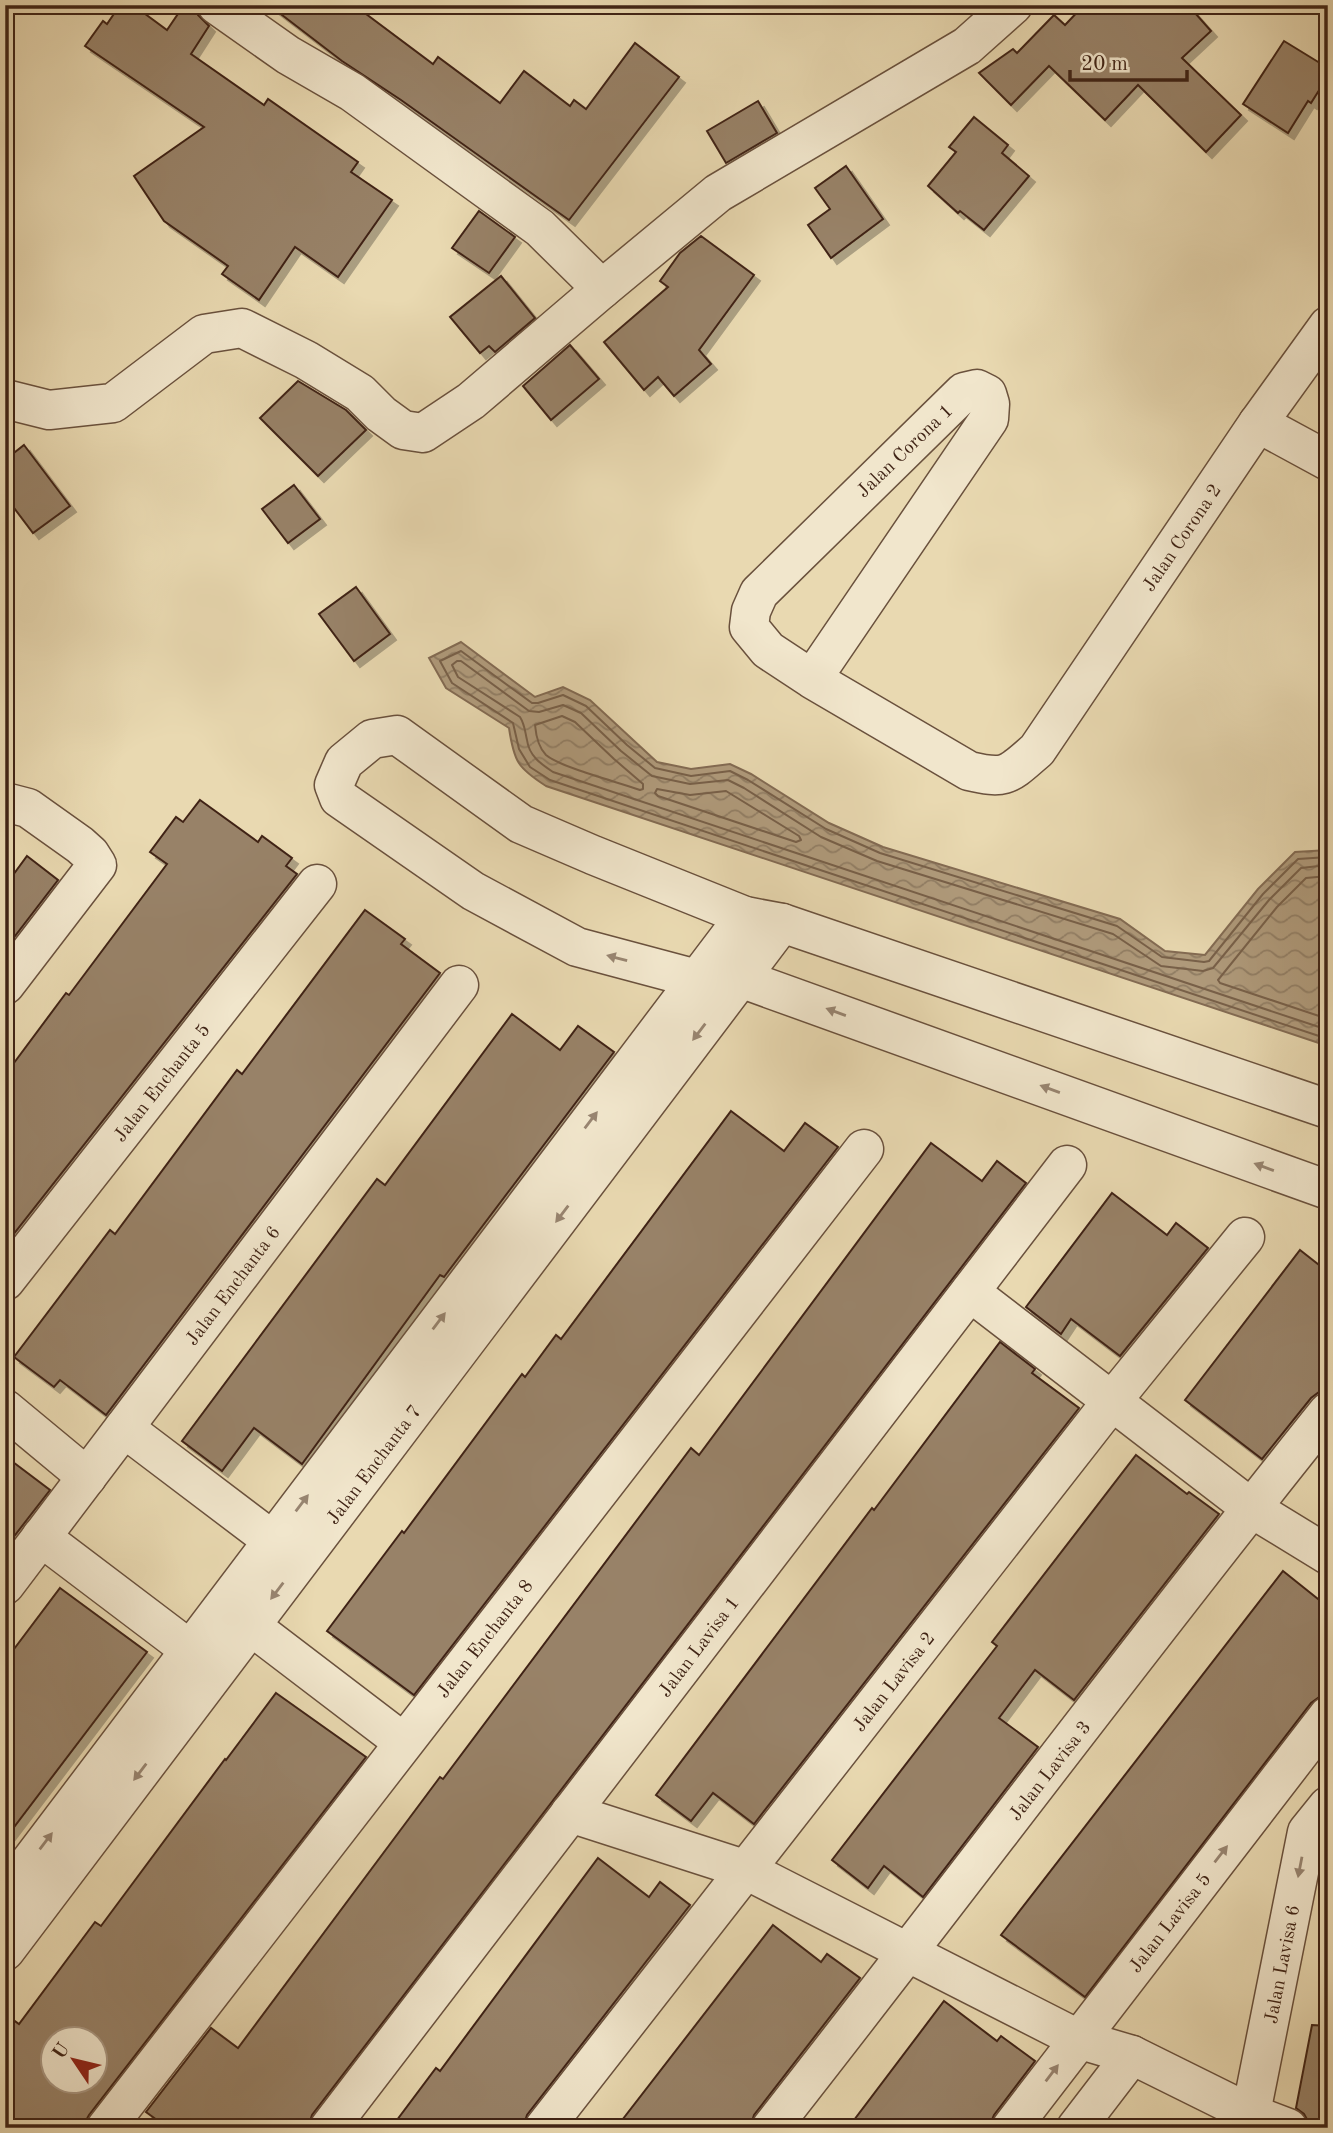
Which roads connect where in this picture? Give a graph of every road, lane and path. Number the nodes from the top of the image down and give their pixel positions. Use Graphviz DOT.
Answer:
graph roads {
  1 [pos="217,5"];
  2 [pos="1013,5"];
  3 [pos="602,289"];
  4 [pos="1328,326"];
  5 [pos="5,399"];
  6 [pos="1258,423"];
  7 [pos="1328,461"];
  8 [pos="812,679"];
  9 [pos="5,802"];
  10 [pos="317,884"];
  11 [pos="764,919"];
  12 [pos="740,978"];
  13 [pos="697,979"];
  14 [pos="5,985"];
  15 [pos="459,985"];
  16 [pos="1328,1109"];
  17 [pos="864,1149"];
  18 [pos="1067,1165"];
  19 [pos="1328,1190"];
  20 [pos="1245,1237"];
  21 [pos="5,1281"];
  22 [pos="970,1292"];
  23 [pos="1112,1401"];
  24 [pos="5,1409"];
  25 [pos="1328,1412"];
  26 [pos="124,1429"];
  27 [pos="86,1477"];
  28 [pos="1251,1508"];
  29 [pos="41,1537"];
  30 [pos="286,1551"];
  31 [pos="1328,1555"];
  32 [pos="5,1585"];
  33 [pos="251,1626"];
  34 [pos="204,1660"];
  35 [pos="1328,1716"];
  36 [pos="403,1741"];
  37 [pos="1328,1806"];
  38 [pos="570,1813"];
  39 [pos="744,1869"];
  40 [pos="5,1895"];
  41 [pos="5,1951"];
  42 [pos="909,1952"];
  43 [pos="1078,2039"];
  44 [pos="1132,2055"];
  45 [pos="1250,2121"];
  46 [pos="106,2128"];
  47 [pos="329,2128"];
  48 [pos="544,2128"];
  49 [pos="771,2128"];
  50 [pos="1011,2128"];
  51 [pos="1076,2128"];
  52 [pos="1288,2128"];
  1 -- 3 [label="street"];
  2 -- 3 [label="street"];
  3 -- 5 [label="street"];
  4 -- 6 [label="street, Jalan Corona 2"];
  6 -- 7 [label="street"];
  6 -- 8 [label="street, Jalan Corona 2"];
  8 -- 8 [label="street, Jalan Corona 1"];
  9 -- 14 [label="street"];
  10 -- 21 [label="street, Jalan Enchanta 5"];
  11 -- 12 [label="street, Jalan Enchanta 7"];
  11 -- 13 [label="street, Jalan Enchanta 7"];
  13 -- 11 [label="street, one-way"];
  11 -- 16 [label="street"];
  12 -- 13 [label="street"];
  19 -- 12 [label="street, one-way"];
  12 -- 30 [label="street, Jalan Enchanta 7, one-way"];
  30 -- 13 [label="street, Jalan Enchanta 7, one-way"];
  15 -- 26 [label="street, Jalan Enchanta 6"];
  17 -- 36 [label="street, Jalan Enchanta 8"];
  18 -- 22 [label="street, Jalan Lavisa 1"];
  20 -- 23 [label="street, Jalan Lavisa 2"];
  22 -- 23 [label="street"];
  22 -- 38 [label="street, Jalan Lavisa 1"];
  23 -- 28 [label="street"];
  23 -- 39 [label="street, Jalan Lavisa 2"];
  24 -- 27 [label="street"];
  25 -- 28 [label="street, Jalan Lavisa 3"];
  26 -- 27 [label="street, Jalan Enchanta 6"];
  26 -- 30 [label="street"];
  27 -- 29 [label="street, Jalan Enchanta 6"];
  28 -- 31 [label="street"];
  28 -- 42 [label="street, Jalan Lavisa 3"];
  29 -- 32 [label="street, Jalan Enchanta 6"];
  29 -- 34 [label="street"];
  30 -- 33 [label="street, Jalan Enchanta 7, one-way"];
  30 -- 34 [label="street, Jalan Enchanta 7"];
  33 -- 34 [label="street, Jalan Enchanta 7"];
  33 -- 36 [label="street"];
  40 -- 34 [label="street, Jalan Enchanta 7, one-way"];
  34 -- 41 [label="street, Jalan Enchanta 7, one-way"];
  43 -- 35 [label="street, Jalan Lavisa 5, one-way"];
  36 -- 46 [label="street, Jalan Enchanta 8"];
  37 -- 45 [label="street, Jalan Lavisa 6, one-way"];
  38 -- 39 [label="street"];
  38 -- 47 [label="street, Jalan Lavisa 1"];
  39 -- 42 [label="street"];
  39 -- 48 [label="street, Jalan Lavisa 2"];
  42 -- 43 [label="street"];
  42 -- 49 [label="street, Jalan Lavisa 3"];
  43 -- 44 [label="street"];
  50 -- 43 [label="street, Jalan Lavisa 5, one-way"];
  44 -- 45 [label="street"];
  44 -- 51 [label="street"];
  45 -- 52 [label="street"];
}
